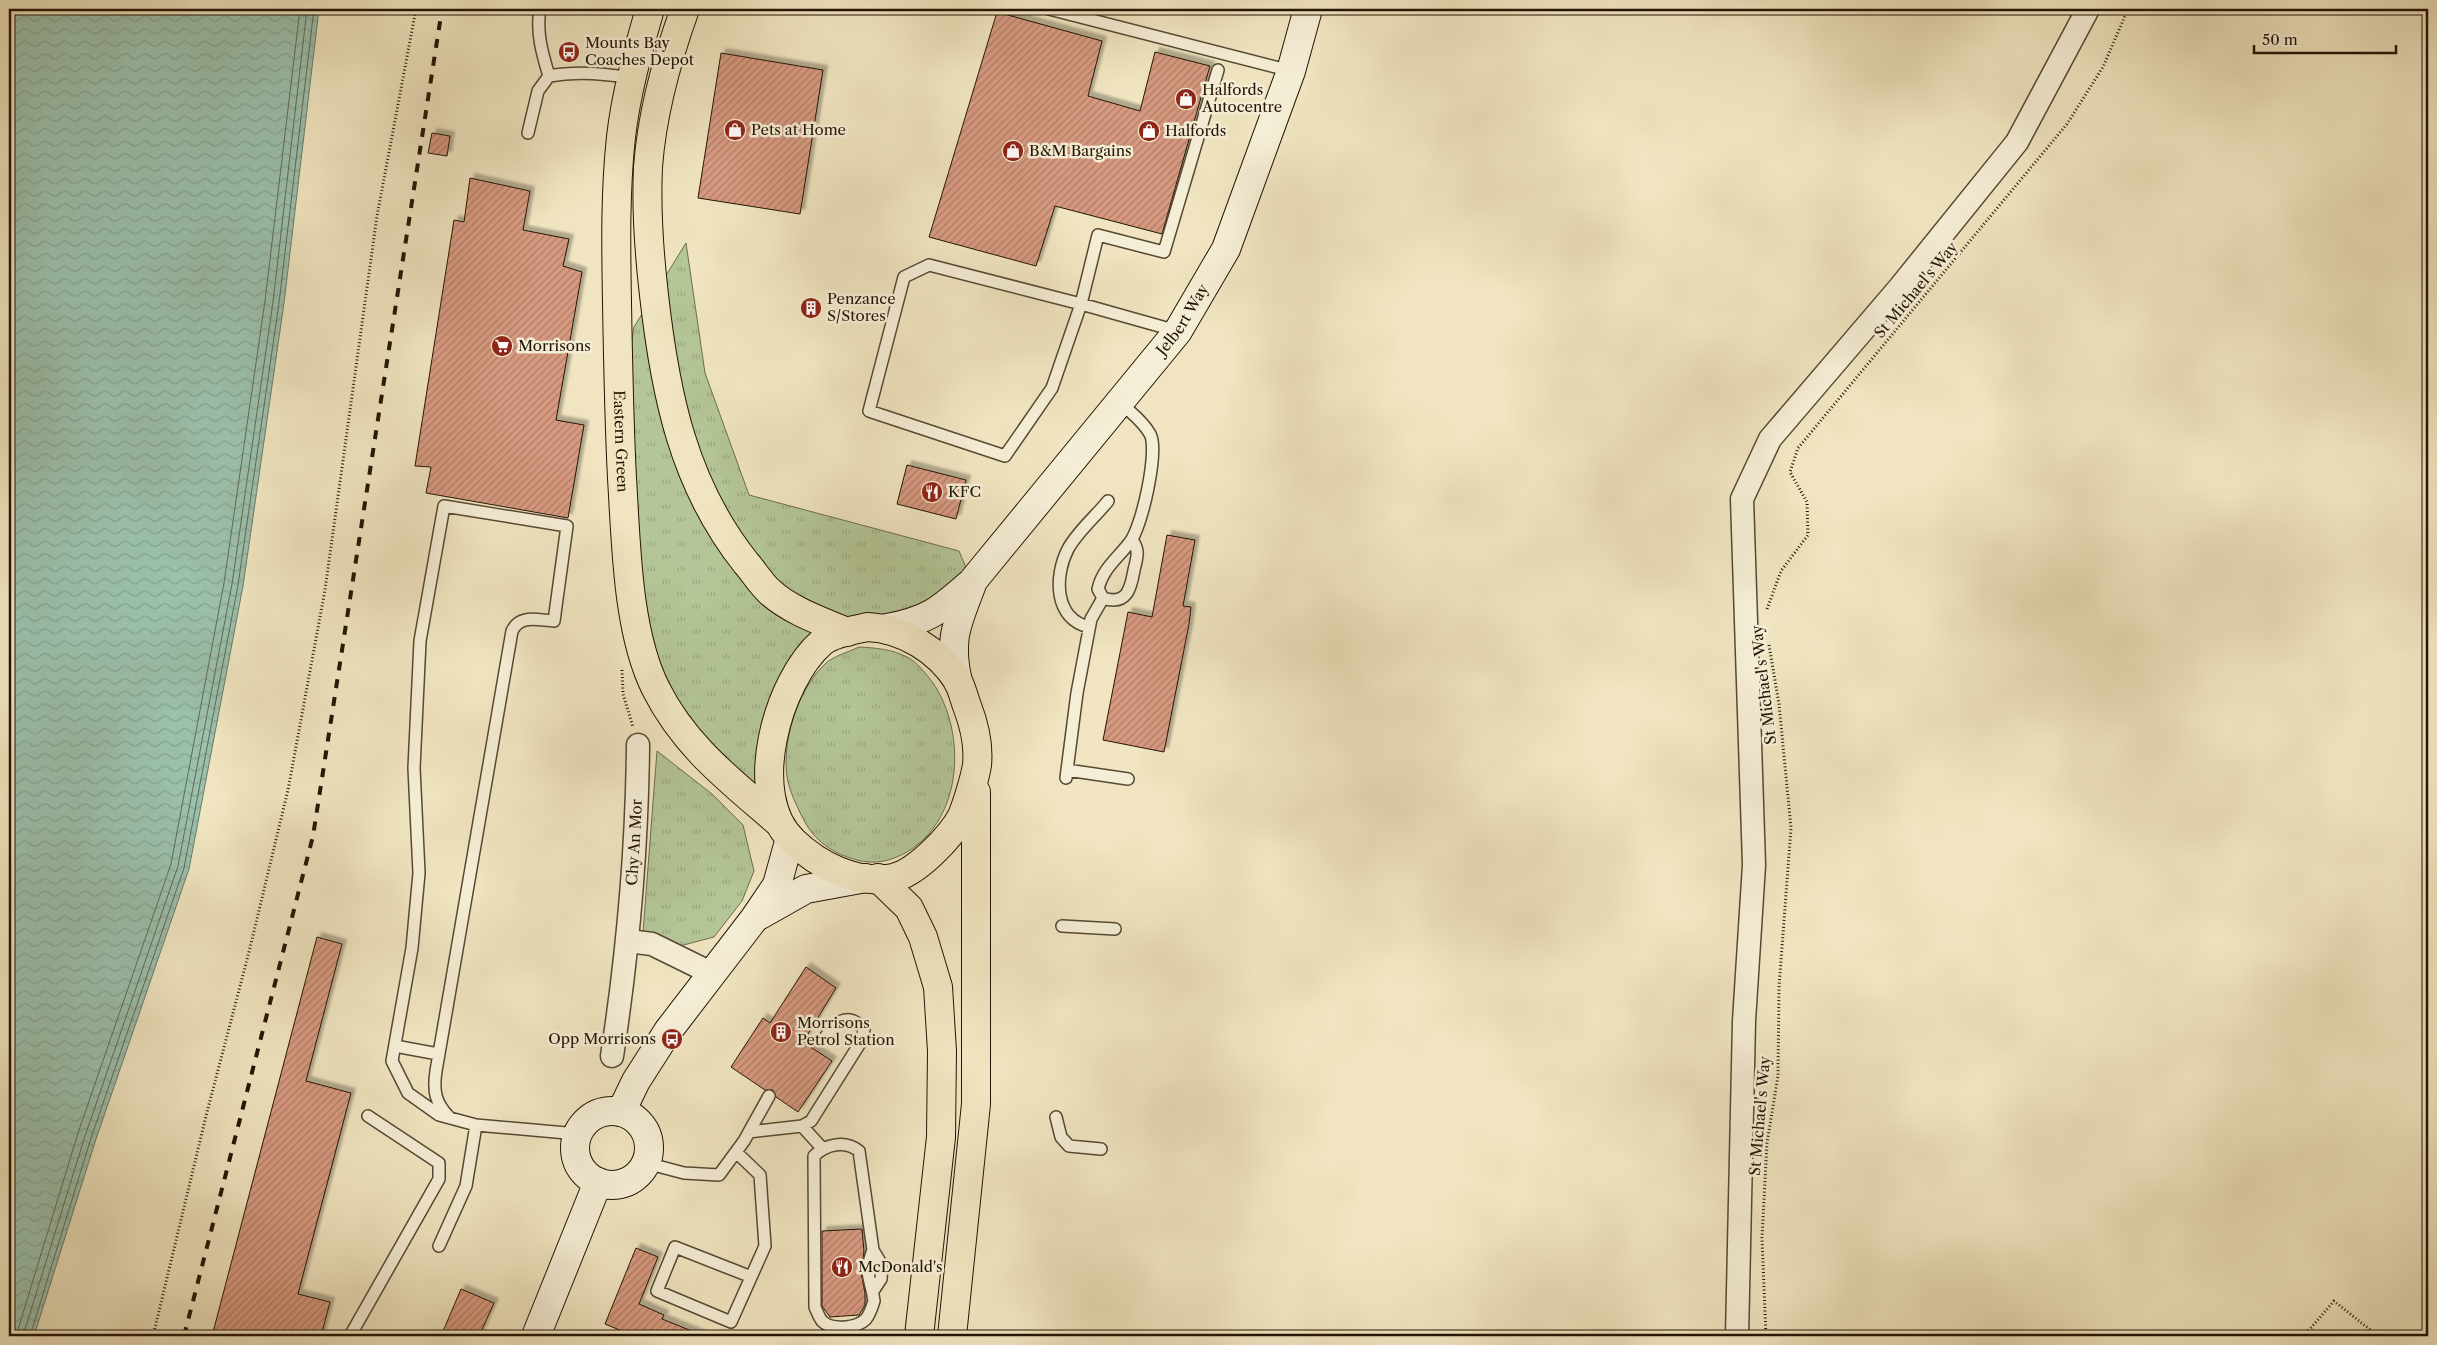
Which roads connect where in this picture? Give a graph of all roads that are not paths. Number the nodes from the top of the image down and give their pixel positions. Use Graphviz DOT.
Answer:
graph roads {
  1 [pos="540,9"];
  2 [pos="650,9"];
  3 [pos="685,9"];
  4 [pos="1049,9"];
  5 [pos="1308,9"];
  6 [pos="2088,9"];
  7 [pos="1218,70"];
  8 [pos="1291,70"];
  9 [pos="549,76"];
  10 [pos="630,78"];
  11 [pos="528,133"];
  12 [pos="1081,304"];
  13 [pos="1178,331"];
  14 [pos="1121,404"];
  15 [pos="1108,501"];
  16 [pos="1132,540"];
  17 [pos="972,582"];
  18 [pos="1103,598"];
  19 [pos="1089,626"];
  20 [pos="887,628"];
  21 [pos="847,632"];
  22 [pos="958,682"];
  23 [pos="638,745"];
  24 [pos="977,765"];
  25 [pos="1128,779"];
  26 [pos="785,830"];
  27 [pos="872,878"];
  28 [pos="754,919"];
  29 [pos="1062,926"];
  30 [pos="1116,929"];
  31 [pos="628,941"];
  32 [pos="711,973"];
  33 [pos="824,1039"];
  34 [pos="395,1046"];
  35 [pos="438,1054"];
  36 [pos="612,1056"];
  37 [pos="769,1096"];
  38 [pos="621,1112"];
  39 [pos="368,1116"];
  40 [pos="1056,1117"];
  41 [pos="450,1118"];
  42 [pos="476,1126"];
  43 [pos="802,1126"];
  44 [pos="749,1132"];
  45 [pos="578,1134"];
  46 [pos="822,1148"];
  47 [pos="1101,1149"];
  48 [pos="736,1152"];
  49 [pos="646,1163"];
  50 [pos="598,1182"];
  51 [pos="439,1246"];
  52 [pos="749,1276"];
  53 [pos="350,1336"];
  54 [pos="536,1336"];
  55 [pos="919,1336"];
  56 [pos="952,1336"];
  57 [pos="1737,1336"];
  1 -- 9 [label="lane"];
  2 -- 10 [label="highway, Eastern Green"];
  3 -- 21 [label="highway"];
  4 -- 8 [label="lane"];
  5 -- 8 [label="street, Jelbert Way"];
  6 -- 57 [label="street"];
  7 -- 12 [label="lane"];
  8 -- 13 [label="street, Jelbert Way"];
  9 -- 10 [label="lane"];
  9 -- 11 [label="lane"];
  10 -- 26 [label="highway, Eastern Green"];
  12 -- 12 [label="lane"];
  12 -- 13 [label="lane"];
  13 -- 14 [label="street, Jelbert Way"];
  14 -- 16 [label="lane"];
  14 -- 17 [label="street, Jelbert Way"];
  15 -- 19 [label="lane"];
  16 -- 18 [label="lane"];
  16 -- 18 [label="lane"];
  17 -- 20 [label="street, Jelbert Way"];
  17 -- 22 [label="street, Jelbert Way"];
  18 -- 19 [label="lane"];
  19 -- 25 [label="lane"];
  20 -- 21 [label="highway"];
  20 -- 22 [label="highway"];
  21 -- 26 [label="highway"];
  22 -- 24 [label="highway"];
  23 -- 31 [label="street, Chy An Mor"];
  24 -- 27 [label="highway"];
  24 -- 56 [label="highway"];
  26 -- 27 [label="highway, Eastern Green"];
  26 -- 28 [label="street"];
  27 -- 28 [label="street"];
  27 -- 55 [label="highway"];
  28 -- 32 [label="street"];
  29 -- 30 [label="lane"];
  31 -- 32 [label="street"];
  31 -- 36 [label="street, Chy An Mor"];
  32 -- 38 [label="street"];
  33 -- 43 [label="lane"];
  34 -- 35 [label="lane"];
  34 -- 35 [label="lane"];
  34 -- 41 [label="lane"];
  35 -- 41 [label="lane"];
  37 -- 44 [label="lane"];
  38 -- 45 [label="street"];
  38 -- 49 [label="street"];
  39 -- 53 [label="lane"];
  40 -- 47 [label="lane"];
  41 -- 42 [label="lane"];
  42 -- 45 [label="lane"];
  42 -- 51 [label="lane"];
  43 -- 44 [label="lane"];
  43 -- 46 [label="lane"];
  44 -- 48 [label="lane"];
  45 -- 50 [label="street"];
  46 -- 46 [label="lane"];
  48 -- 49 [label="lane"];
  48 -- 52 [label="lane"];
  49 -- 50 [label="street"];
  50 -- 54 [label="street"];
  52 -- 52 [label="lane"];
}
